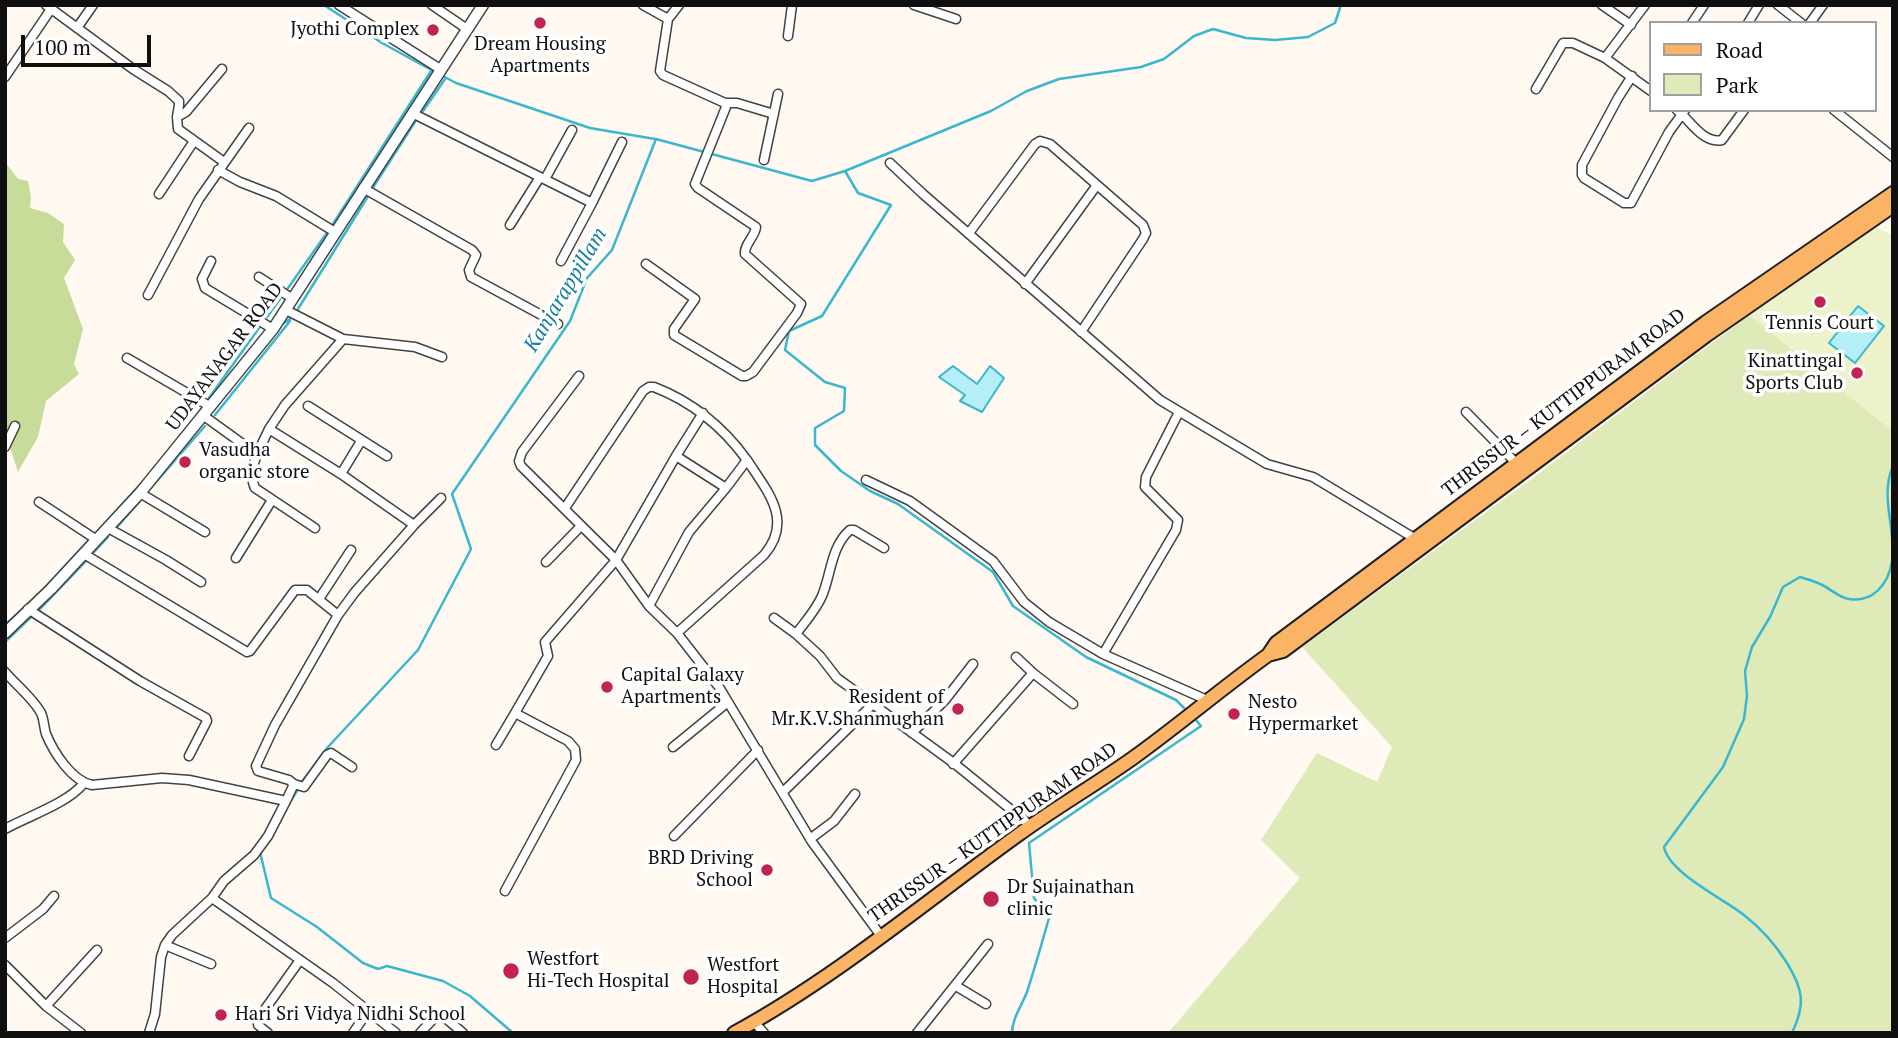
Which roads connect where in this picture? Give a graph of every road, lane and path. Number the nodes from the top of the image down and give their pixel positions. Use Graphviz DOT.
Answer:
graph roads {
  1 [pos="93,5"];
  2 [pos="339,5"];
  3 [pos="432,5"];
  4 [pos="483,5"];
  5 [pos="642,5"];
  6 [pos="679,5"];
  7 [pos="792,5"];
  8 [pos="914,5"];
  9 [pos="1602,5"];
  10 [pos="1645,5"];
  11 [pos="1704,5"];
  12 [pos="1759,5"];
  13 [pos="1778,5"];
  14 [pos="1823,5"];
  15 [pos="49,7"];
  16 [pos="668,19"];
  17 [pos="956,19"];
  18 [pos="1693,21"];
  19 [pos="1749,21"];
  20 [pos="1798,21"];
  21 [pos="1811,21"];
  22 [pos="1631,25"];
  23 [pos="77,27"];
  24 [pos="467,29"];
  25 [pos="788,36"];
  26 [pos="1605,58"];
  27 [pos="222,69"];
  28 [pos="438,72"];
  29 [pos="1632,76"];
  30 [pos="5,77"];
  31 [pos="1650,86"];
  32 [pos="1536,89"];
  33 [pos="778,94"];
  34 [pos="725,103"];
  35 [pos="1680,112"];
  36 [pos="1682,112"];
  37 [pos="1743,112"];
  38 [pos="1836,112"];
  39 [pos="412,113"];
  40 [pos="774,114"];
  41 [pos="177,117"];
  42 [pos="249,128"];
  43 [pos="572,130"];
  44 [pos="194,141"];
  45 [pos="622,142"];
  46 [pos="1893,158"];
  47 [pos="764,160"];
  48 [pos="890,163"];
  49 [pos="221,166"];
  50 [pos="543,178"];
  51 [pos="1097,185"];
  52 [pos="363,188"];
  53 [pos="1893,193"];
  54 [pos="159,194"];
  55 [pos="592,203"];
  56 [pos="1893,206"];
  57 [pos="510,225"];
  58 [pos="331,229"];
  59 [pos="969,233"];
  60 [pos="211,261"];
  61 [pos="561,261"];
  62 [pos="646,264"];
  63 [pos="259,277"];
  64 [pos="1026,284"];
  65 [pos="148,295"];
  66 [pos="293,299"];
  67 [pos="286,310"];
  68 [pos="558,324"];
  69 [pos="273,329"];
  70 [pos="1081,332"];
  71 [pos="343,339"];
  72 [pos="442,357"];
  73 [pos="127,358"];
  74 [pos="579,376"];
  75 [pos="308,406"];
  76 [pos="211,407"];
  77 [pos="1179,412"];
  78 [pos="1466,412"];
  79 [pos="703,413"];
  80 [pos="204,416"];
  81 [pos="15,426"];
  82 [pos="269,429"];
  83 [pos="361,441"];
  84 [pos="5,447"];
  85 [pos="258,455"];
  86 [pos="387,456"];
  87 [pos="676,456"];
  88 [pos="747,460"];
  89 [pos="1516,463"];
  90 [pos="341,474"];
  91 [pos="866,481"];
  92 [pos="726,488"];
  93 [pos="140,493"];
  94 [pos="441,498"];
  95 [pos="272,500"];
  96 [pos="39,502"];
  97 [pos="565,508"];
  98 [pos="414,525"];
  99 [pos="581,526"];
  100 [pos="108,528"];
  101 [pos="315,528"];
  102 [pos="205,532"];
  103 [pos="1414,538"];
  104 [pos="97,540"];
  105 [pos="884,548"];
  106 [pos="351,550"];
  107 [pos="85,554"];
  108 [pos="236,558"];
  109 [pos="616,560"];
  110 [pos="546,562"];
  111 [pos="201,582"];
  112 [pos="319,599"];
  113 [pos="649,606"];
  114 [pos="28,610"];
  115 [pos="338,615"];
  116 [pos="775,618"];
  117 [pos="5,632"];
  118 [pos="677,633"];
  119 [pos="796,634"];
  120 [pos="1103,654"];
  121 [pos="1268,655"];
  122 [pos="1016,657"];
  123 [pos="973,664"];
  124 [pos="5,672"];
  125 [pos="1033,673"];
  126 [pos="1207,700"];
  127 [pos="728,702"];
  128 [pos="1073,704"];
  129 [pos="872,705"];
  130 [pos="515,713"];
  131 [pos="912,733"];
  132 [pos="496,745"];
  133 [pos="673,747"];
  134 [pos="758,750"];
  135 [pos="189,756"];
  136 [pos="953,764"];
  137 [pos="352,767"];
  138 [pos="84,783"];
  139 [pos="298,786"];
  140 [pos="783,792"];
  141 [pos="856,794"];
  142 [pos="286,801"];
  143 [pos="1031,826"];
  144 [pos="5,830"];
  145 [pos="674,836"];
  146 [pos="810,839"];
  147 [pos="505,891"];
  148 [pos="54,896"];
  149 [pos="212,898"];
  150 [pos="881,936"];
  151 [pos="5,938"];
  152 [pos="989,944"];
  153 [pos="165,945"];
  154 [pos="97,950"];
  155 [pos="300,960"];
  156 [pos="211,964"];
  157 [pos="5,965"];
  158 [pos="956,986"];
  159 [pos="986,1004"];
  160 [pos="46,1006"];
  161 [pos="368,1011"];
  162 [pos="754,1022"];
  163 [pos="81,1033"];
  164 [pos="149,1033"];
  165 [pos="268,1033"];
  166 [pos="353,1033"];
  167 [pos="396,1033"];
  168 [pos="420,1033"];
  169 [pos="463,1033"];
  170 [pos="734,1033"];
  171 [pos="764,1033"];
  172 [pos="917,1033"];
  1 -- 23 [label="street"];
  2 -- 28 [label="street"];
  3 -- 24 [label="street"];
  4 -- 24 [label="street, UDAYANAGAR ROAD"];
  5 -- 16 [label="street"];
  6 -- 16 [label="street"];
  7 -- 25 [label="street"];
  8 -- 17 [label="street"];
  9 -- 22 [label="street"];
  10 -- 22 [label="street"];
  11 -- 18 [label="street"];
  12 -- 19 [label="street"];
  13 -- 20 [label="street"];
  14 -- 21 [label="street"];
  15 -- 23 [label="street"];
  15 -- 30 [label="street"];
  16 -- 34 [label="street"];
  22 -- 26 [label="street"];
  23 -- 41 [label="street"];
  24 -- 28 [label="street, UDAYANAGAR ROAD"];
  26 -- 29 [label="street"];
  26 -- 32 [label="street"];
  27 -- 41 [label="street"];
  28 -- 39 [label="street, UDAYANAGAR ROAD"];
  29 -- 31 [label="street"];
  29 -- 35 [label="street"];
  33 -- 40 [label="street"];
  34 -- 40 [label="street"];
  34 -- 62 [label="street"];
  36 -- 37 [label="street"];
  38 -- 46 [label="street"];
  39 -- 50 [label="street"];
  39 -- 52 [label="street, UDAYANAGAR ROAD"];
  40 -- 47 [label="street"];
  41 -- 44 [label="street"];
  42 -- 49 [label="street"];
  43 -- 50 [label="street"];
  44 -- 49 [label="street"];
  44 -- 54 [label="street"];
  45 -- 55 [label="street"];
  48 -- 59 [label="street"];
  49 -- 58 [label="street"];
  49 -- 65 [label="street"];
  50 -- 55 [label="street"];
  50 -- 57 [label="street"];
  51 -- 59 [label="street"];
  51 -- 64 [label="street"];
  51 -- 70 [label="street"];
  52 -- 58 [label="street, UDAYANAGAR ROAD"];
  52 -- 68 [label="street"];
  53 -- 89 [label="main road, THRISSUR – KUTTIPPURAM ROAD"];
  55 -- 61 [label="street"];
  56 -- 121 [label="main road, THRISSUR – KUTTIPPURAM ROAD"];
  58 -- 66 [label="street, UDAYANAGAR ROAD"];
  59 -- 64 [label="street"];
  60 -- 69 [label="street"];
  63 -- 66 [label="street"];
  64 -- 70 [label="street"];
  66 -- 67 [label="street, UDAYANAGAR ROAD"];
  67 -- 69 [label="street, UDAYANAGAR ROAD"];
  67 -- 71 [label="street"];
  69 -- 76 [label="street, UDAYANAGAR ROAD"];
  70 -- 77 [label="street"];
  71 -- 72 [label="street"];
  71 -- 82 [label="street"];
  73 -- 76 [label="street"];
  74 -- 97 [label="street"];
  75 -- 83 [label="street"];
  76 -- 80 [label="street, UDAYANAGAR ROAD"];
  77 -- 103 [label="street"];
  77 -- 120 [label="street"];
  78 -- 89 [label="street"];
  79 -- 87 [label="street"];
  79 -- 88 [label="street"];
  79 -- 97 [label="street"];
  80 -- 85 [label="street"];
  80 -- 93 [label="street, UDAYANAGAR ROAD"];
  81 -- 84 [label="street"];
  82 -- 85 [label="street"];
  82 -- 90 [label="street"];
  83 -- 86 [label="street"];
  83 -- 90 [label="street"];
  85 -- 95 [label="street"];
  87 -- 92 [label="street"];
  87 -- 109 [label="street"];
  88 -- 92 [label="street"];
  88 -- 118 [label="street"];
  89 -- 103 [label="main road, THRISSUR – KUTTIPPURAM ROAD"];
  90 -- 98 [label="street"];
  91 -- 120 [label="street"];
  92 -- 113 [label="street"];
  93 -- 100 [label="street, UDAYANAGAR ROAD"];
  93 -- 102 [label="street"];
  94 -- 98 [label="street"];
  95 -- 101 [label="street"];
  95 -- 108 [label="street"];
  96 -- 104 [label="street"];
  97 -- 99 [label="street"];
  98 -- 115 [label="street"];
  99 -- 109 [label="street"];
  99 -- 110 [label="street"];
  100 -- 104 [label="street, UDAYANAGAR ROAD"];
  100 -- 111 [label="street"];
  103 -- 121 [label="main road, THRISSUR – KUTTIPPURAM ROAD"];
  104 -- 107 [label="street, UDAYANAGAR ROAD"];
  105 -- 119 [label="street"];
  106 -- 112 [label="street"];
  107 -- 112 [label="street"];
  107 -- 114 [label="street, UDAYANAGAR ROAD"];
  109 -- 113 [label="street"];
  109 -- 130 [label="street"];
  112 -- 115 [label="street"];
  113 -- 118 [label="street"];
  114 -- 117 [label="street, UDAYANAGAR ROAD"];
  114 -- 135 [label="street"];
  115 -- 139 [label="street"];
  116 -- 119 [label="street"];
  118 -- 127 [label="street"];
  119 -- 129 [label="street"];
  120 -- 126 [label="street"];
  121 -- 126 [label="main road, THRISSUR – KUTTIPPURAM ROAD"];
  122 -- 125 [label="street"];
  123 -- 131 [label="street"];
  124 -- 138 [label="street"];
  125 -- 128 [label="street"];
  125 -- 136 [label="street"];
  126 -- 143 [label="main road, THRISSUR – KUTTIPPURAM ROAD"];
  127 -- 133 [label="street"];
  127 -- 134 [label="street"];
  129 -- 131 [label="street"];
  129 -- 140 [label="street"];
  130 -- 132 [label="street"];
  130 -- 147 [label="street"];
  131 -- 136 [label="street"];
  134 -- 140 [label="street"];
  134 -- 145 [label="street"];
  136 -- 143 [label="street"];
  137 -- 139 [label="street"];
  138 -- 142 [label="street"];
  138 -- 144 [label="street"];
  139 -- 142 [label="street"];
  140 -- 146 [label="street"];
  141 -- 146 [label="street"];
  142 -- 149 [label="street"];
  143 -- 150 [label="main road, THRISSUR – KUTTIPPURAM ROAD"];
  146 -- 150 [label="street"];
  148 -- 151 [label="street"];
  149 -- 153 [label="street"];
  149 -- 155 [label="street"];
  150 -- 162 [label="main road, THRISSUR – KUTTIPPURAM ROAD"];
  152 -- 158 [label="street"];
  153 -- 156 [label="street"];
  153 -- 164 [label="street"];
  154 -- 160 [label="street"];
  155 -- 161 [label="street"];
  155 -- 165 [label="street"];
  157 -- 160 [label="street"];
  158 -- 159 [label="street"];
  158 -- 172 [label="street"];
  160 -- 163 [label="street"];
  161 -- 166 [label="street"];
  161 -- 167 [label="street"];
  162 -- 170 [label="main road, THRISSUR – KUTTIPPURAM ROAD"];
  162 -- 171 [label="street"];
  168 -- 169 [label="street"];
}
